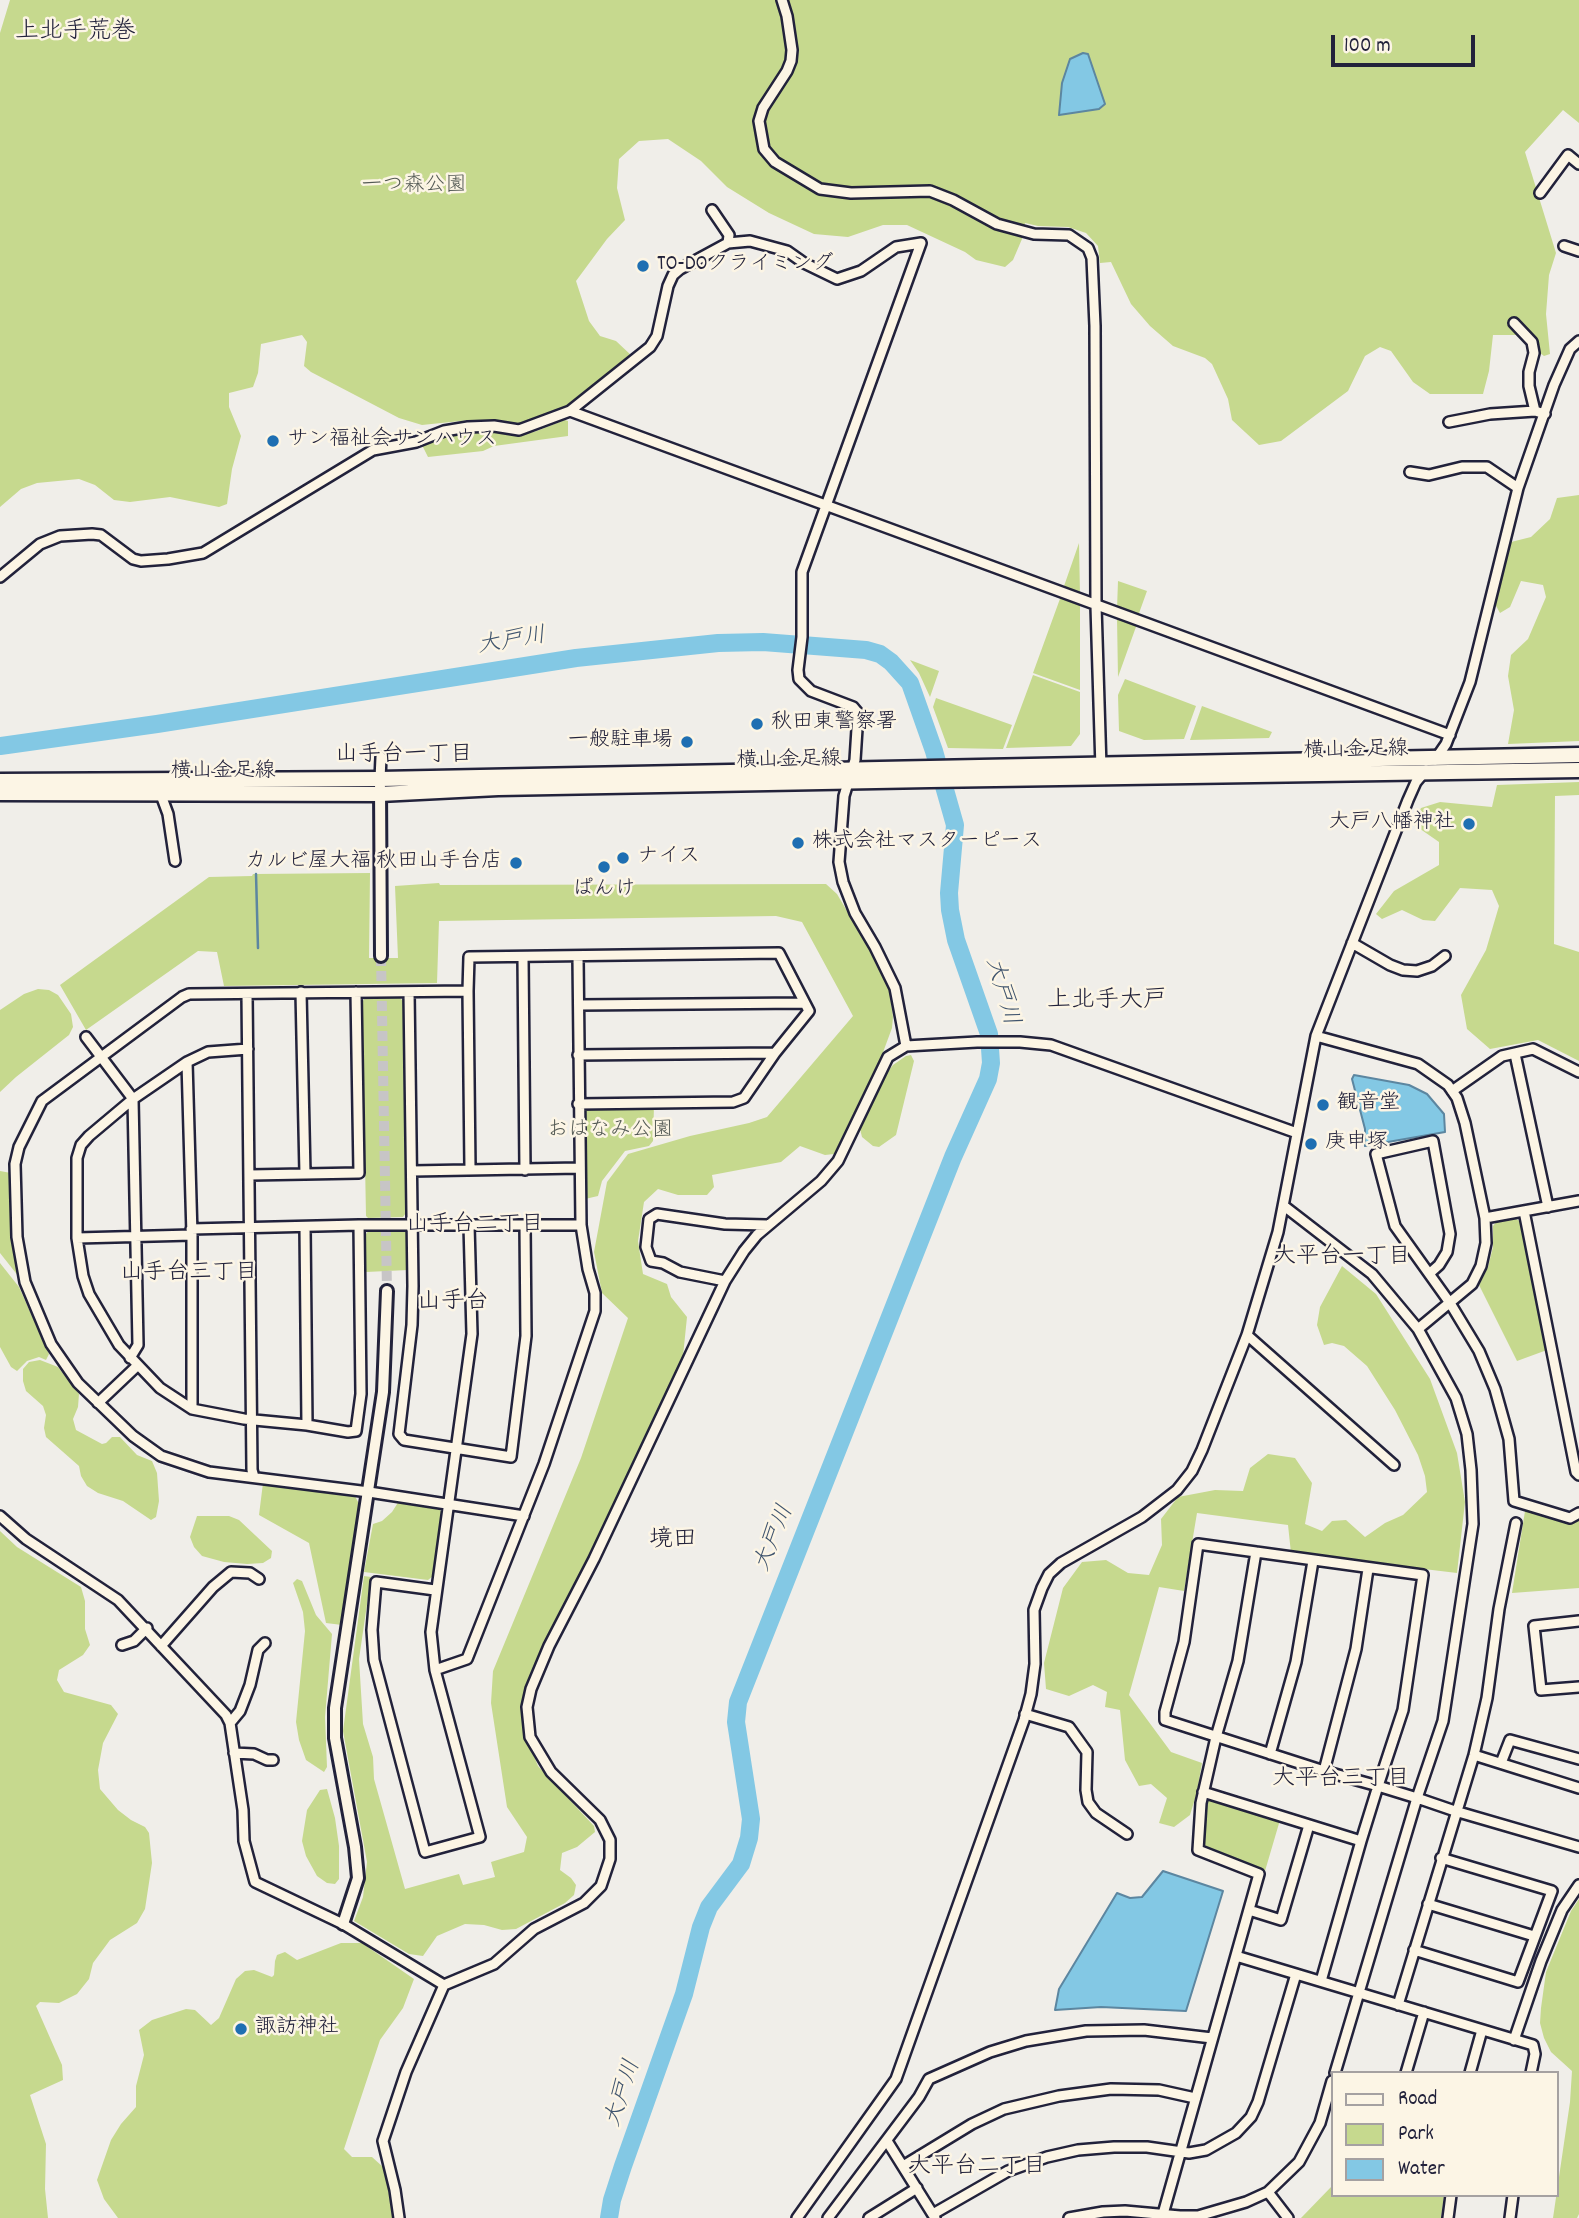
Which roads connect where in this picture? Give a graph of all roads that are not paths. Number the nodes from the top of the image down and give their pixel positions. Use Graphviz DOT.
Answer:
graph roads {
  1 [pos="782,0"];
  2 [pos="1579,164"];
  3 [pos="1540,193"];
  4 [pos="712,210"];
  5 [pos="728,243"];
  6 [pos="1564,246"];
  7 [pos="1579,251"];
  8 [pos="1514,323"];
  9 [pos="1579,341"];
  10 [pos="570,411"];
  11 [pos="1540,413"];
  12 [pos="1449,422"];
  13 [pos="1410,472"];
  14 [pos="1518,488"];
  15 [pos="825,506"];
  16 [pos="0,577"];
  17 [pos="1097,607"];
  18 [pos="1450,735"];
  19 [pos="1579,754"];
  20 [pos="381,757"];
  21 [pos="1438,757"];
  22 [pos="1101,770"];
  23 [pos="1579,770"];
  24 [pos="1424,772"];
  25 [pos="850,776"];
  26 [pos="0,781"];
  27 [pos="380,786"];
  28 [pos="0,793"];
  29 [pos="161,795"];
  30 [pos="175,861"];
  31 [pos="1352,943"];
  32 [pos="382,956"];
  33 [pos="1445,956"];
  34 [pos="523,957"];
  35 [pos="579,957"];
  36 [pos="468,991"];
  37 [pos="301,992"];
  38 [pos="356,992"];
  39 [pos="409,992"];
  40 [pos="247,994"];
  41 [pos="803,1003"];
  42 [pos="579,1005"];
  43 [pos="1316,1036"];
  44 [pos="86,1037"];
  45 [pos="906,1046"];
  46 [pos="248,1049"];
  47 [pos="775,1053"];
  48 [pos="1515,1054"];
  49 [pos="578,1055"];
  50 [pos="100,1057"];
  51 [pos="187,1062"];
  52 [pos="1579,1072"];
  53 [pos="1452,1091"];
  54 [pos="133,1099"];
  55 [pos="578,1104"];
  56 [pos="1297,1133"];
  57 [pos="579,1168"];
  58 [pos="470,1170"];
  59 [pos="525,1170"];
  60 [pos="412,1171"];
  61 [pos="305,1174"];
  62 [pos="250,1175"];
  63 [pos="1579,1201"];
  64 [pos="1284,1206"];
  65 [pos="1548,1207"];
  66 [pos="1524,1211"];
  67 [pos="1485,1218"];
  68 [pos="359,1225"];
  69 [pos="469,1225"];
  70 [pos="525,1225"];
  71 [pos="581,1225"];
  72 [pos="767,1225"];
  73 [pos="412,1226"];
  74 [pos="305,1227"];
  75 [pos="250,1228"];
  76 [pos="191,1232"];
  77 [pos="136,1237"];
  78 [pos="77,1238"];
  79 [pos="1430,1273"];
  80 [pos="725,1281"];
  81 [pos="387,1291"];
  82 [pos="1450,1303"];
  83 [pos="1418,1329"];
  84 [pos="1247,1335"];
  85 [pos="130,1358"];
  86 [pos="137,1366"];
  87 [pos="98,1403"];
  88 [pos="192,1409"];
  89 [pos="252,1419"];
  90 [pos="307,1425"];
  91 [pos="457,1448"];
  92 [pos="1394,1465"];
  93 [pos="1579,1475"];
  94 [pos="254,1477"];
  95 [pos="369,1492"];
  96 [pos="448,1505"];
  97 [pos="1579,1513"];
  98 [pos="0,1516"];
  99 [pos="524,1516"];
  100 [pos="1516,1523"];
  101 [pos="1256,1552"];
  102 [pos="1313,1561"];
  103 [pos="1368,1569"];
  104 [pos="259,1579"];
  105 [pos="435,1590"];
  106 [pos="1579,1621"];
  107 [pos="147,1628"];
  108 [pos="265,1643"];
  109 [pos="122,1645"];
  110 [pos="161,1646"];
  111 [pos="435,1670"];
  112 [pos="1579,1687"];
  113 [pos="1025,1714"];
  114 [pos="230,1723"];
  115 [pos="1216,1737"];
  116 [pos="234,1753"];
  117 [pos="1270,1754"];
  118 [pos="1474,1755"];
  119 [pos="1579,1759"];
  120 [pos="273,1760"];
  121 [pos="1501,1763"];
  122 [pos="1324,1771"];
  123 [pos="1378,1786"];
  124 [pos="1579,1788"];
  125 [pos="1203,1792"];
  126 [pos="1417,1798"];
  127 [pos="1455,1811"];
  128 [pos="1309,1825"];
  129 [pos="1126,1834"];
  130 [pos="1361,1841"];
  131 [pos="1579,1847"];
  132 [pos="1441,1858"];
  133 [pos="1579,1885"];
  134 [pos="1428,1904"];
  135 [pos="1249,1910"];
  136 [pos="343,1924"];
  137 [pos="1534,1936"];
  138 [pos="1414,1950"];
  139 [pos="1236,1956"];
  140 [pos="1296,1974"];
  141 [pos="1321,1982"];
  142 [pos="444,1985"];
  143 [pos="1359,1993"];
  144 [pos="1398,2005"];
  145 [pos="1424,2012"];
  146 [pos="1482,2030"];
  147 [pos="1212,2038"];
  148 [pos="1514,2040"];
  149 [pos="1336,2071"];
  150 [pos="1407,2071"];
  151 [pos="1471,2071"];
  152 [pos="1531,2071"];
  153 [pos="1330,2088"];
  154 [pos="1195,2098"];
  155 [pos="887,2141"];
  156 [pos="1180,2152"];
  157 [pos="903,2166"];
  158 [pos="917,2188"];
  159 [pos="1268,2192"];
  160 [pos="1451,2197"];
  161 [pos="1513,2197"];
  162 [pos="1163,2214"];
  163 [pos="934,2216"];
  164 [pos="400,2218"];
  165 [pos="797,2218"];
  166 [pos="828,2218"];
  167 [pos="869,2218"];
  168 [pos="1069,2218"];
  169 [pos="1288,2218"];
  170 [pos="1448,2218"];
  171 [pos="1510,2218"];
  1 -- 17 [label="street"];
  2 -- 3 [label="street"];
  4 -- 5 [label="street"];
  5 -- 10 [label="street"];
  5 -- 15 [label="street"];
  6 -- 7 [label="street"];
  8 -- 11 [label="street"];
  9 -- 11 [label="street"];
  10 -- 15 [label="street"];
  10 -- 16 [label="street"];
  11 -- 12 [label="street"];
  11 -- 14 [label="street"];
  13 -- 14 [label="street"];
  14 -- 18 [label="street"];
  15 -- 17 [label="street"];
  15 -- 25 [label="street"];
  17 -- 18 [label="street"];
  17 -- 22 [label="street"];
  18 -- 21 [label="street"];
  19 -- 21 [label="main road, 横山金足線"];
  20 -- 27 [label="street"];
  21 -- 22 [label="main road, 横山金足線"];
  21 -- 24 [label="street"];
  22 -- 24 [label="main road, 横山金足線"];
  22 -- 25 [label="main road, 横山金足線"];
  23 -- 24 [label="main road, 横山金足線"];
  24 -- 31 [label="street"];
  25 -- 27 [label="main road, 横山金足線"];
  25 -- 45 [label="street"];
  26 -- 27 [label="main road, 横山金足線"];
  27 -- 29 [label="main road, 横山金足線"];
  27 -- 32 [label="street"];
  28 -- 29 [label="main road, 横山金足線"];
  29 -- 30 [label="street"];
  31 -- 33 [label="street"];
  31 -- 43 [label="street"];
  34 -- 35 [label="street"];
  34 -- 36 [label="street"];
  34 -- 59 [label="street"];
  35 -- 41 [label="street"];
  35 -- 42 [label="street"];
  36 -- 39 [label="street"];
  36 -- 58 [label="street"];
  37 -- 38 [label="street"];
  37 -- 40 [label="street"];
  37 -- 61 [label="street"];
  38 -- 39 [label="street"];
  38 -- 61 [label="street"];
  39 -- 60 [label="street"];
  40 -- 46 [label="street"];
  40 -- 50 [label="street"];
  41 -- 42 [label="street"];
  41 -- 47 [label="street"];
  42 -- 49 [label="street"];
  43 -- 53 [label="street"];
  43 -- 56 [label="street"];
  44 -- 50 [label="street"];
  45 -- 56 [label="street"];
  45 -- 72 [label="street"];
  46 -- 51 [label="street"];
  46 -- 62 [label="street"];
  47 -- 49 [label="street"];
  47 -- 55 [label="street"];
  48 -- 52 [label="street"];
  48 -- 53 [label="street"];
  48 -- 65 [label="street"];
  49 -- 55 [label="street"];
  50 -- 54 [label="street"];
  50 -- 87 [label="street"];
  51 -- 54 [label="street"];
  51 -- 76 [label="street"];
  53 -- 67 [label="street"];
  54 -- 77 [label="street"];
  54 -- 78 [label="street"];
  55 -- 57 [label="street"];
  56 -- 64 [label="street"];
  57 -- 59 [label="street"];
  57 -- 71 [label="street"];
  58 -- 59 [label="street"];
  58 -- 60 [label="street"];
  60 -- 73 [label="street"];
  61 -- 62 [label="street"];
  62 -- 75 [label="street"];
  63 -- 65 [label="street"];
  64 -- 83 [label="street"];
  64 -- 84 [label="street"];
  65 -- 66 [label="street"];
  66 -- 67 [label="street"];
  66 -- 93 [label="street"];
  67 -- 82 [label="street"];
  68 -- 73 [label="street"];
  68 -- 74 [label="street"];
  68 -- 90 [label="street"];
  69 -- 70 [label="street"];
  69 -- 73 [label="street"];
  69 -- 91 [label="street"];
  70 -- 71 [label="street"];
  70 -- 91 [label="street"];
  71 -- 99 [label="street"];
  72 -- 80 [label="street"];
  72 -- 80 [label="street"];
  73 -- 91 [label="street"];
  74 -- 75 [label="street"];
  74 -- 90 [label="street"];
  75 -- 76 [label="street"];
  75 -- 89 [label="street"];
  76 -- 77 [label="street"];
  76 -- 88 [label="street"];
  77 -- 78 [label="street"];
  77 -- 85 [label="street"];
  78 -- 85 [label="street"];
  79 -- 79 [label="street"];
  79 -- 82 [label="street"];
  80 -- 142 [label="street"];
  81 -- 95 [label="street"];
  82 -- 83 [label="street"];
  82 -- 97 [label="street"];
  83 -- 126 [label="street"];
  84 -- 92 [label="street"];
  84 -- 113 [label="street"];
  85 -- 86 [label="street"];
  86 -- 87 [label="street"];
  86 -- 88 [label="street"];
  87 -- 94 [label="street"];
  88 -- 89 [label="street"];
  89 -- 90 [label="street"];
  89 -- 94 [label="street"];
  91 -- 96 [label="street"];
  94 -- 95 [label="street"];
  95 -- 96 [label="street"];
  95 -- 136 [label="street"];
  96 -- 99 [label="street"];
  96 -- 105 [label="street"];
  98 -- 107 [label="street"];
  99 -- 111 [label="street"];
  100 -- 118 [label="street"];
  101 -- 102 [label="street"];
  101 -- 115 [label="street"];
  101 -- 115 [label="street"];
  102 -- 103 [label="street"];
  102 -- 117 [label="street"];
  103 -- 122 [label="street"];
  103 -- 123 [label="street"];
  104 -- 110 [label="street"];
  105 -- 111 [label="street"];
  105 -- 111 [label="street"];
  106 -- 112 [label="street"];
  107 -- 109 [label="street"];
  107 -- 110 [label="street"];
  108 -- 114 [label="street"];
  110 -- 114 [label="street"];
  113 -- 129 [label="street"];
  113 -- 165 [label="street"];
  114 -- 116 [label="street"];
  115 -- 117 [label="street"];
  115 -- 125 [label="street"];
  116 -- 120 [label="street"];
  116 -- 136 [label="street"];
  117 -- 122 [label="street"];
  118 -- 121 [label="street"];
  118 -- 127 [label="street"];
  119 -- 121 [label="street"];
  121 -- 124 [label="street"];
  122 -- 123 [label="street"];
  123 -- 126 [label="street"];
  123 -- 130 [label="street"];
  125 -- 128 [label="street"];
  125 -- 135 [label="street"];
  126 -- 127 [label="street"];
  126 -- 143 [label="street"];
  127 -- 131 [label="street"];
  127 -- 132 [label="street"];
  128 -- 130 [label="street"];
  128 -- 135 [label="street"];
  130 -- 141 [label="street"];
  132 -- 134 [label="street"];
  132 -- 137 [label="street"];
  133 -- 148 [label="street"];
  134 -- 137 [label="street"];
  134 -- 138 [label="street"];
  135 -- 139 [label="street"];
  136 -- 142 [label="street"];
  137 -- 138 [label="street"];
  138 -- 144 [label="street"];
  139 -- 140 [label="street"];
  139 -- 147 [label="street"];
  140 -- 141 [label="street"];
  140 -- 156 [label="street"];
  141 -- 143 [label="street"];
  142 -- 164 [label="street"];
  143 -- 144 [label="street"];
  143 -- 149 [label="street"];
  144 -- 145 [label="street"];
  145 -- 146 [label="street"];
  145 -- 150 [label="street"];
  146 -- 148 [label="street"];
  146 -- 151 [label="street"];
  147 -- 154 [label="street"];
  147 -- 155 [label="street"];
  148 -- 152 [label="street"];
  153 -- 159 [label="street"];
  154 -- 156 [label="street"];
  154 -- 157 [label="street"];
  155 -- 157 [label="street"];
  155 -- 166 [label="street"];
  156 -- 162 [label="street"];
  156 -- 163 [label="street"];
  157 -- 158 [label="street"];
  158 -- 163 [label="street"];
  158 -- 167 [label="street"];
  159 -- 162 [label="street"];
  159 -- 169 [label="street"];
  160 -- 170 [label="street"];
  161 -- 171 [label="street"];
  162 -- 168 [label="street"];
}
